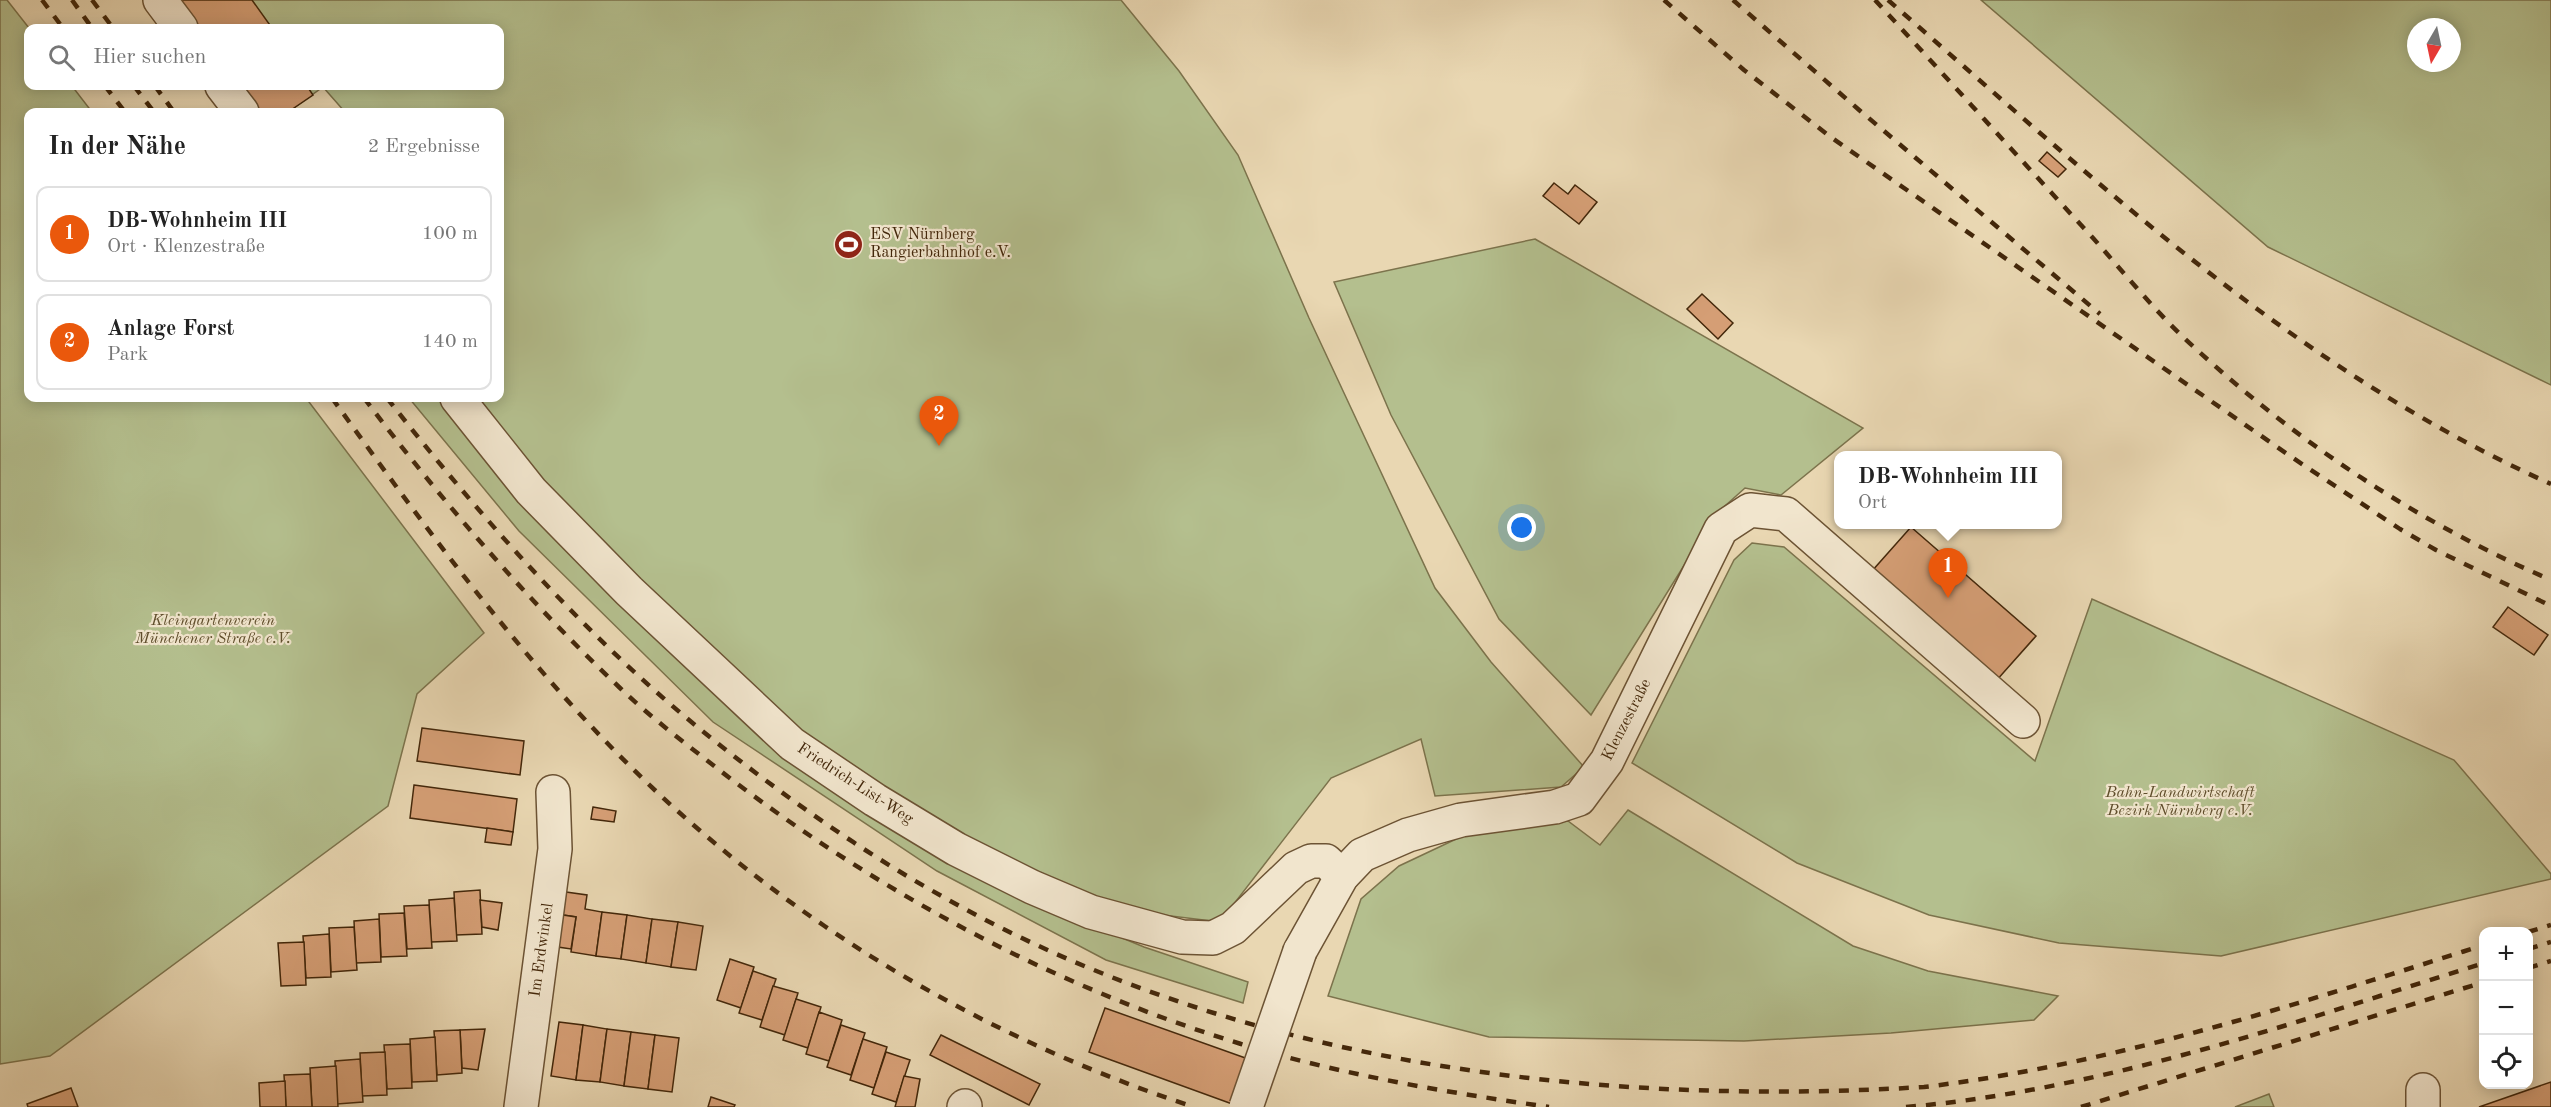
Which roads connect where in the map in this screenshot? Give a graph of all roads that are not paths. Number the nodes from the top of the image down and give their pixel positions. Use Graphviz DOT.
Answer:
graph roads {
  1 [pos="160,0"];
  2 [pos="178,24"];
  3 [pos="225,90"];
  4 [pos="239,108"];
  5 [pos="460,402"];
  6 [pos="2023,721"];
  7 [pos="553,792"];
  8 [pos="1342,876"];
  9 [pos="521,1107"];
  10 [pos="1246,1107"];
  1 -- 2 [label="street"];
  3 -- 4 [label="street"];
  5 -- 8 [label="street, Friedrich-List-Weg"];
  6 -- 8 [label="street, Klenzestraße"];
  7 -- 9 [label="street, Im Erdwinkel"];
  8 -- 10 [label="street, Klenzestraße, bridge"];
}
